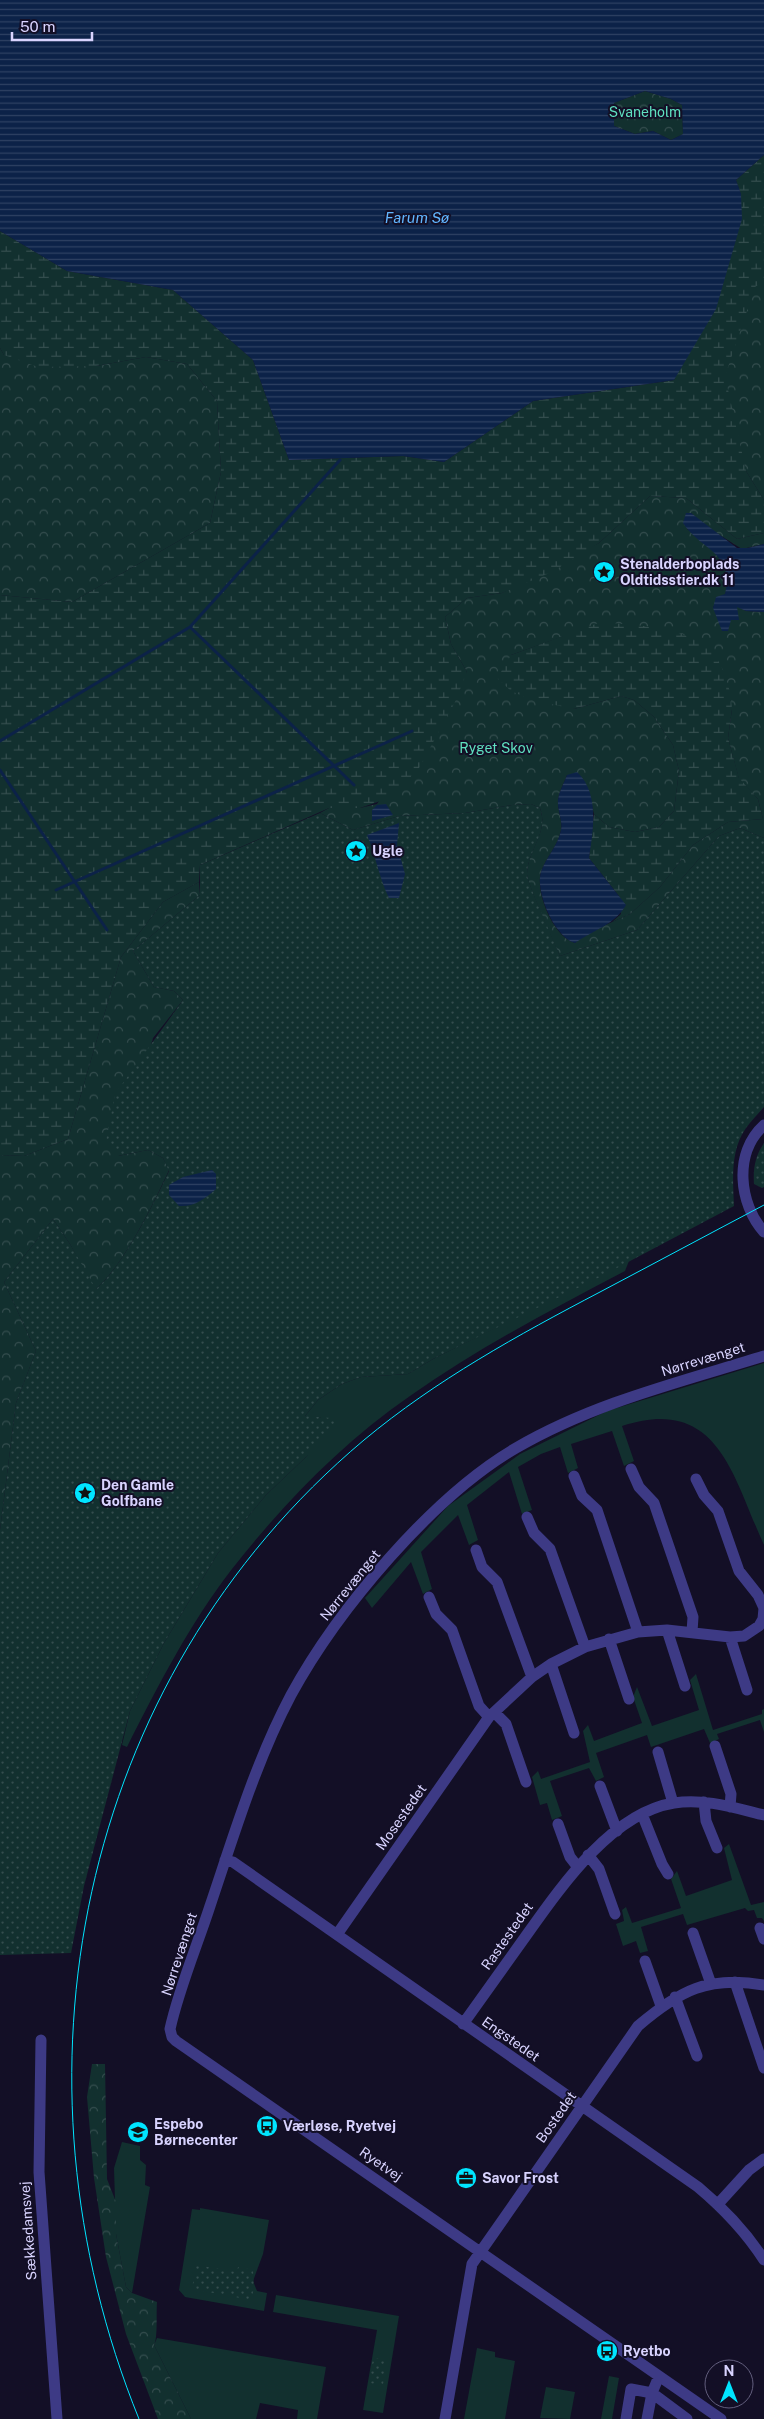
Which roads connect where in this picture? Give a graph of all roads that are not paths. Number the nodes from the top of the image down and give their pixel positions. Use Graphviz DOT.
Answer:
graph roads {
  1 [pos="764,1125"];
  2 [pos="764,1232"];
  3 [pos="764,1356"];
  4 [pos="631,1469"];
  5 [pos="574,1476"];
  6 [pos="696,1479"];
  7 [pos="527,1517"];
  8 [pos="476,1550"];
  9 [pos="430,1598"];
  10 [pos="667,1630"];
  11 [pos="638,1632"];
  12 [pos="692,1632"];
  13 [pos="730,1637"];
  14 [pos="609,1639"];
  15 [pos="584,1646"];
  16 [pos="551,1664"];
  17 [pos="532,1677"];
  18 [pos="685,1686"];
  19 [pos="747,1690"];
  20 [pos="629,1699"];
  21 [pos="492,1715"];
  22 [pos="574,1733"];
  23 [pos="715,1746"];
  24 [pos="658,1752"];
  25 [pos="526,1782"];
  26 [pos="600,1786"];
  27 [pos="704,1802"];
  28 [pos="674,1803"];
  29 [pos="730,1807"];
  30 [pos="642,1814"];
  31 [pos="764,1815"];
  32 [pos="558,1824"];
  33 [pos="617,1832"];
  34 [pos="717,1848"];
  35 [pos="588,1856"];
  36 [pos="225,1860"];
  37 [pos="577,1866"];
  38 [pos="668,1874"];
  39 [pos="615,1914"];
  40 [pos="338,1933"];
  41 [pos="693,1933"];
  42 [pos="645,1961"];
  43 [pos="735,1982"];
  44 [pos="711,1984"];
  45 [pos="764,1986"];
  46 [pos="676,1997"];
  47 [pos="661,2006"];
  48 [pos="463,2024"];
  49 [pos="170,2029"];
  50 [pos="41,2040"];
  51 [pos="697,2056"];
  52 [pos="764,2068"];
  53 [pos="582,2106"];
  54 [pos="764,2160"];
  55 [pos="718,2204"];
  56 [pos="481,2251"];
  57 [pos="764,2260"];
  58 [pos="658,2376"];
  59 [pos="652,2393"];
  60 [pos="676,2415"];
  61 [pos="57,2419"];
  62 [pos="445,2419"];
  63 [pos="626,2419"];
  64 [pos="648,2419"];
  65 [pos="687,2419"];
  66 [pos="721,2419"];
  1 -- 2 [label="street"];
  3 -- 36 [label="street, Nørrevænget"];
  4 -- 12 [label="street"];
  5 -- 11 [label="street"];
  6 -- 13 [label="street, Mosestedet"];
  7 -- 15 [label="street"];
  8 -- 17 [label="street"];
  9 -- 21 [label="street"];
  10 -- 11 [label="street, Mosestedet"];
  10 -- 12 [label="street, Mosestedet"];
  10 -- 18 [label="street"];
  11 -- 14 [label="street, Mosestedet"];
  12 -- 13 [label="street, Mosestedet"];
  13 -- 19 [label="street"];
  14 -- 15 [label="street, Mosestedet"];
  14 -- 20 [label="street"];
  15 -- 16 [label="street, Mosestedet"];
  16 -- 17 [label="street, Mosestedet"];
  16 -- 22 [label="street"];
  17 -- 21 [label="street, Mosestedet"];
  21 -- 25 [label="street"];
  21 -- 40 [label="street, Mosestedet"];
  23 -- 29 [label="street"];
  24 -- 28 [label="street"];
  26 -- 33 [label="street"];
  27 -- 28 [label="street, Rastestedet"];
  27 -- 29 [label="street, Rastestedet"];
  27 -- 34 [label="street"];
  28 -- 30 [label="street, Rastestedet"];
  29 -- 31 [label="street, Rastestedet"];
  30 -- 33 [label="street, Rastestedet"];
  30 -- 38 [label="street"];
  32 -- 37 [label="street"];
  33 -- 35 [label="street, Rastestedet"];
  35 -- 37 [label="street, Rastestedet"];
  35 -- 39 [label="street"];
  36 -- 40 [label="street, Engstedet"];
  36 -- 49 [label="street, Nørrevænget"];
  37 -- 48 [label="street, Rastestedet"];
  40 -- 48 [label="street, Engstedet"];
  41 -- 44 [label="street"];
  42 -- 47 [label="street"];
  43 -- 44 [label="street, Bostedet"];
  43 -- 45 [label="street, Bostedet"];
  43 -- 52 [label="street"];
  44 -- 46 [label="street, Bostedet"];
  46 -- 47 [label="street, Bostedet"];
  46 -- 51 [label="street"];
  47 -- 53 [label="street, Bostedet"];
  48 -- 53 [label="street, Engstedet"];
  49 -- 56 [label="street, Ryetvej"];
  50 -- 61 [label="street, Sækkedamsvej"];
  53 -- 55 [label="street, Engstedet"];
  53 -- 56 [label="street, Bostedet"];
  54 -- 55 [label="street"];
  55 -- 57 [label="street, Engstedet"];
  56 -- 58 [label="street, Ryetvej"];
  56 -- 62 [label="street"];
  58 -- 59 [label="street"];
  58 -- 66 [label="street, Ryetvej"];
  59 -- 60 [label="street"];
  59 -- 63 [label="street"];
  59 -- 64 [label="street"];
  60 -- 65 [label="street"];
}
